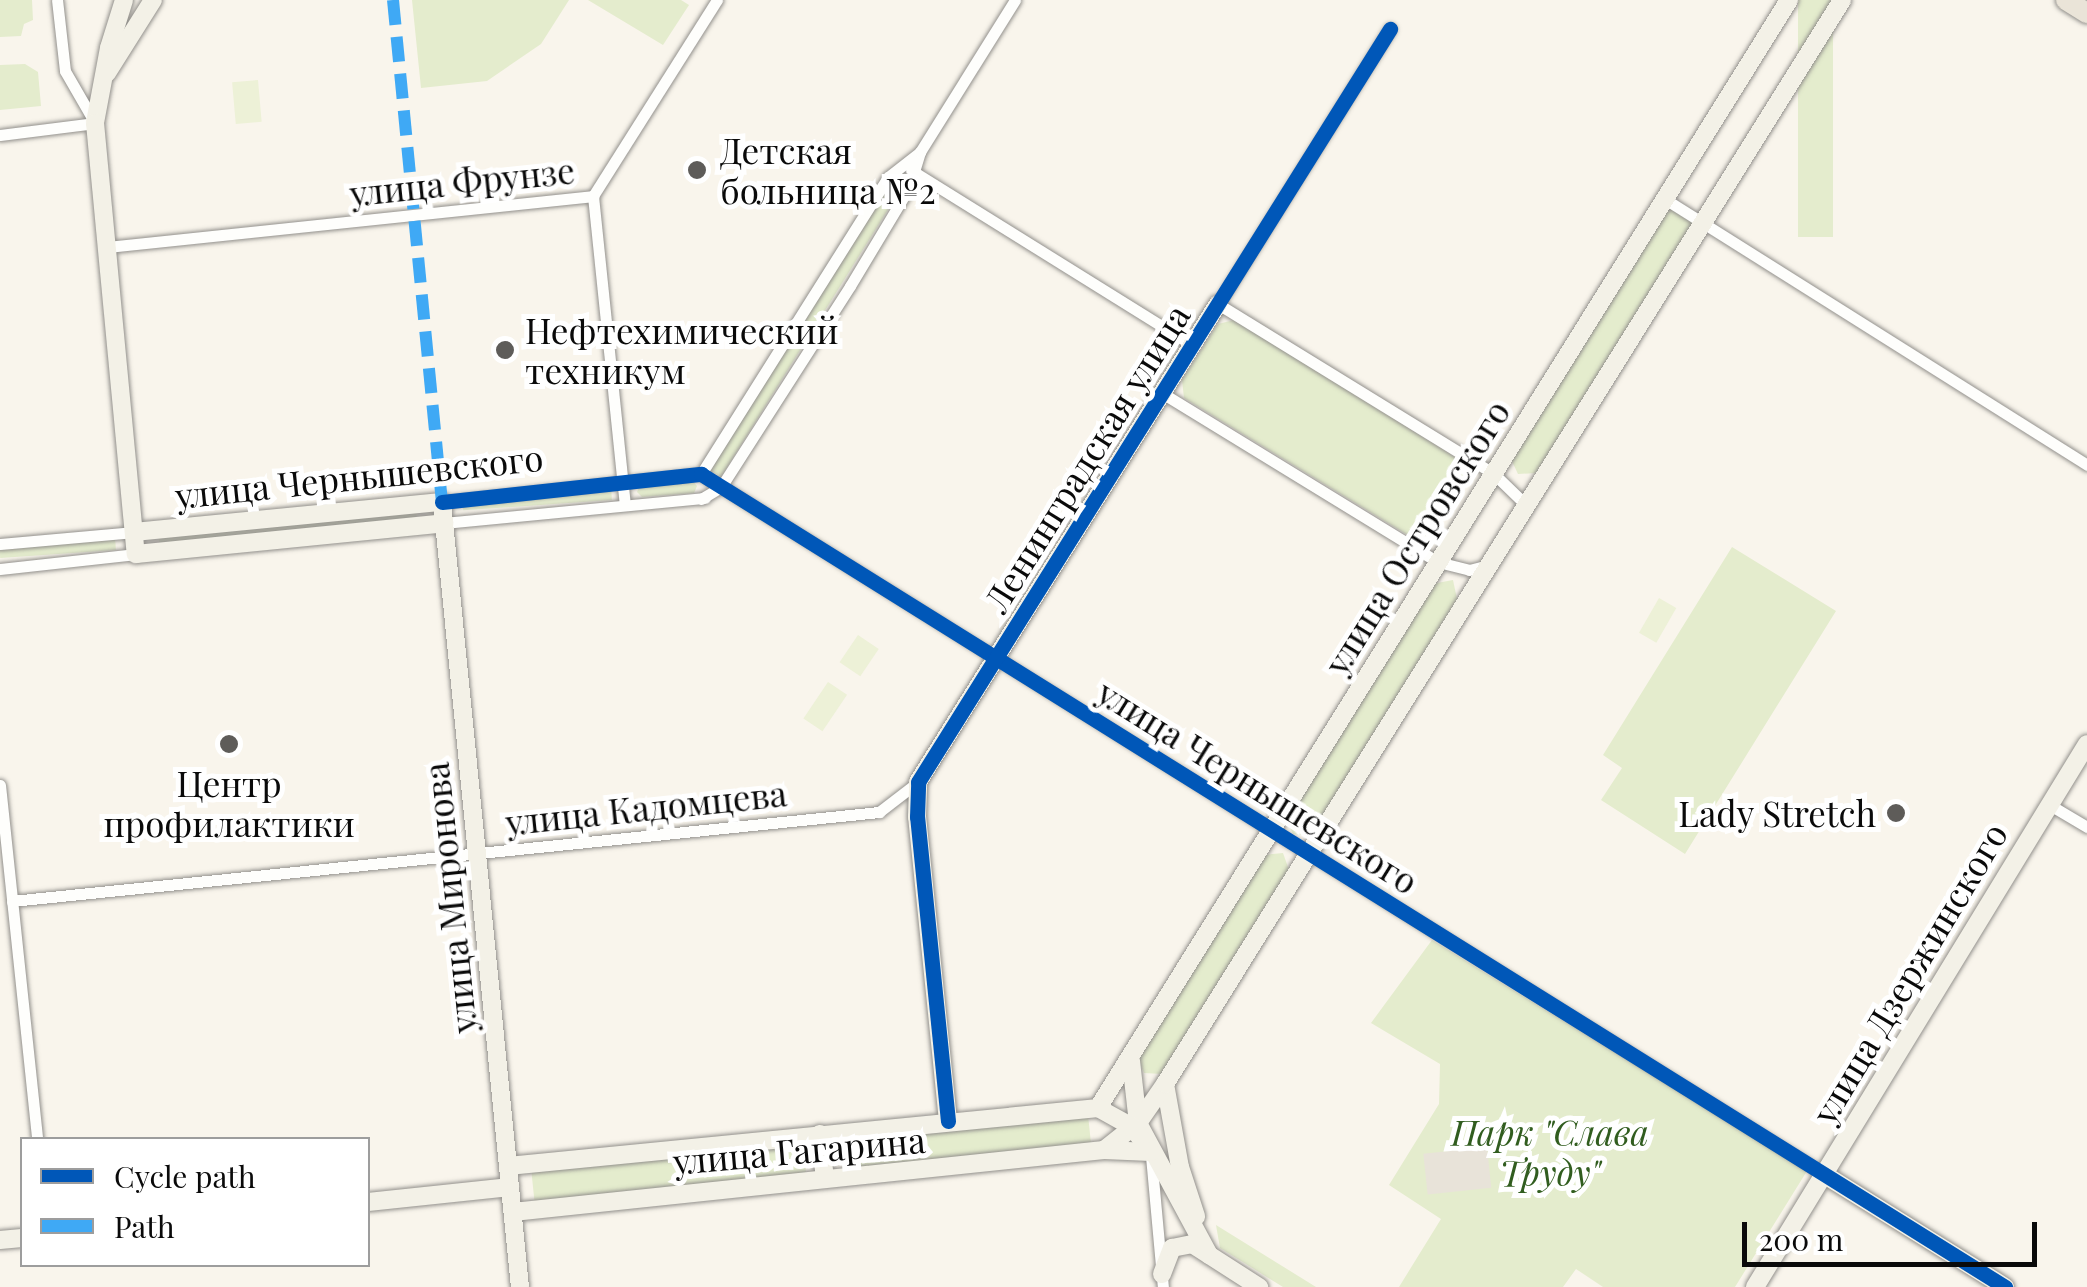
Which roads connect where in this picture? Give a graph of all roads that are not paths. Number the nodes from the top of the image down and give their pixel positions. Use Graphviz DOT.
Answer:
graph roads {
  1 [pos="57,0"];
  2 [pos="124,0"];
  3 [pos="153,0"];
  4 [pos="717,0"];
  5 [pos="1015,0"];
  6 [pos="1789,0"];
  7 [pos="1842,0"];
  8 [pos="2066,0"];
  9 [pos="2087,13"];
  10 [pos="1390,30"];
  11 [pos="104,78"];
  12 [pos="95,123"];
  13 [pos="0,135"];
  14 [pos="920,152"];
  15 [pos="902,164"];
  16 [pos="915,172"];
  17 [pos="593,196"];
  18 [pos="1664,200"];
  19 [pos="1703,222"];
  20 [pos="108,247"];
  21 [pos="1218,304"];
  22 [pos="1192,344"];
  23 [pos="1162,393"];
  24 [pos="2087,465"];
  25 [pos="1493,473"];
  26 [pos="700,474"];
  27 [pos="623,481"];
  28 [pos="721,487"];
  29 [pos="734,496"];
  30 [pos="701,498"];
  31 [pos="442,502"];
  32 [pos="626,504"];
  33 [pos="1525,504"];
  34 [pos="444,524"];
  35 [pos="134,532"];
  36 [pos="0,544"];
  37 [pos="136,554"];
  38 [pos="1438,562"];
  39 [pos="1485,566"];
  40 [pos="0,569"];
  41 [pos="996,659"];
  42 [pos="2087,744"];
  43 [pos="918,782"];
  44 [pos="0,785"];
  45 [pos="2050,805"];
  46 [pos="2087,828"];
  47 [pos="1272,830"];
  48 [pos="477,851"];
  49 [pos="1308,853"];
  50 [pos="12,901"];
  51 [pos="1131,1061"];
  52 [pos="1165,1084"];
  53 [pos="1098,1108"];
  54 [pos="948,1121"];
  55 [pos="1134,1125"];
  56 [pos="820,1134"];
  57 [pos="36,1137"];
  58 [pos="1104,1150"];
  59 [pos="1151,1152"];
  60 [pos="508,1166"];
  61 [pos="1825,1175"];
  62 [pos="825,1179"];
  63 [pos="510,1187"];
  64 [pos="370,1202"];
  65 [pos="513,1212"];
  66 [pos="1209,1255"];
  67 [pos="1162,1280"];
  68 [pos="520,1287"];
  69 [pos="1259,1287"];
  70 [pos="1755,1287"];
  71 [pos="2005,1287"];
  1 -- 12 [label="street"];
  2 -- 11 [label="main road"];
  3 -- 11 [label="main road"];
  4 -- 17 [label="street, улица Фрунзе"];
  5 -- 14 [label="street"];
  6 -- 18 [label="main road, улица Островского"];
  7 -- 19 [label="main road"];
  8 -- 9 [label="main road"];
  10 -- 21 [label="street, Ленинградская улица"];
  11 -- 12 [label="main road"];
  12 -- 13 [label="street"];
  12 -- 20 [label="main road"];
  14 -- 15 [label="street"];
  14 -- 16 [label="street"];
  15 -- 16 [label="street"];
  15 -- 26 [label="street"];
  16 -- 22 [label="street"];
  16 -- 28 [label="street"];
  17 -- 20 [label="street, улица Фрунзе"];
  17 -- 27 [label="street"];
  18 -- 19 [label="street"];
  18 -- 25 [label="main road, улица Островского"];
  19 -- 24 [label="street"];
  19 -- 33 [label="main road"];
  20 -- 35 [label="main road"];
  21 -- 22 [label="main road, Ленинградская улица"];
  21 -- 25 [label="street"];
  22 -- 23 [label="main road, Ленинградская улица"];
  23 -- 38 [label="street"];
  23 -- 41 [label="main road, Ленинградская улица"];
  25 -- 33 [label="street"];
  25 -- 38 [label="main road, улица Островского"];
  26 -- 27 [label="street, улица Чернышевского"];
  26 -- 28 [label="street, улица Чернышевского"];
  27 -- 31 [label="street, улица Чернышевского"];
  27 -- 32 [label="street"];
  28 -- 29 [label="street, улица Чернышевского"];
  28 -- 30 [label="street, улица Чернышевского"];
  29 -- 30 [label="street"];
  29 -- 41 [label="street, улица Чернышевского"];
  30 -- 32 [label="street, улица Чернышевского"];
  31 -- 34 [label="main road, улица Миронова"];
  31 -- 35 [label="main road, улица Чернышевского"];
  32 -- 34 [label="street, улица Чернышевского"];
  33 -- 39 [label="main road"];
  34 -- 37 [label="main road, улица Чернышевского"];
  34 -- 48 [label="main road, улица Миронова"];
  35 -- 36 [label="street, улица Чернышевского"];
  35 -- 37 [label="main road"];
  37 -- 40 [label="street, улица Чернышевского"];
  38 -- 39 [label="street"];
  38 -- 47 [label="main road, улица Островского"];
  39 -- 49 [label="main road"];
  41 -- 43 [label="main road, Ленинградская улица"];
  41 -- 47 [label="street, улица Чернышевского"];
  42 -- 45 [label="main road, улица Дзержинского"];
  43 -- 48 [label="street, улица Кадомцева"];
  43 -- 54 [label="main road"];
  44 -- 50 [label="street"];
  45 -- 46 [label="street"];
  45 -- 61 [label="main road, улица Дзержинского"];
  47 -- 49 [label="street, улица Чернышевского"];
  47 -- 51 [label="main road, улица Островского"];
  48 -- 50 [label="street, улица Кадомцева"];
  48 -- 60 [label="main road, улица Миронова"];
  49 -- 52 [label="main road"];
  49 -- 61 [label="street, улица Чернышевского"];
  50 -- 57 [label="street"];
  51 -- 52 [label="main road"];
  51 -- 53 [label="main road, улица Островского"];
  51 -- 55 [label="main road"];
  52 -- 55 [label="main road"];
  52 -- 66 [label="main road"];
  53 -- 54 [label="main road, улица Гагарина"];
  53 -- 55 [label="main road"];
  53 -- 58 [label="main road"];
  54 -- 56 [label="main road, улица Гагарина"];
  55 -- 58 [label="main road"];
  55 -- 59 [label="main road"];
  56 -- 60 [label="main road, улица Гагарина"];
  56 -- 62 [label="main road"];
  58 -- 59 [label="main road, улица Гагарина"];
  58 -- 62 [label="main road, улица Гагарина"];
  59 -- 66 [label="main road"];
  59 -- 67 [label="street"];
  60 -- 63 [label="main road, улица Миронова"];
  61 -- 70 [label="main road, улица Дзержинского"];
  61 -- 71 [label="main road, улица Чернышевского"];
  62 -- 65 [label="main road, улица Гагарина"];
  63 -- 64 [label="main road"];
  63 -- 65 [label="main road, улица Миронова"];
  65 -- 68 [label="main road, улица Миронова"];
  66 -- 67 [label="main road"];
  66 -- 69 [label="main road"];
}
